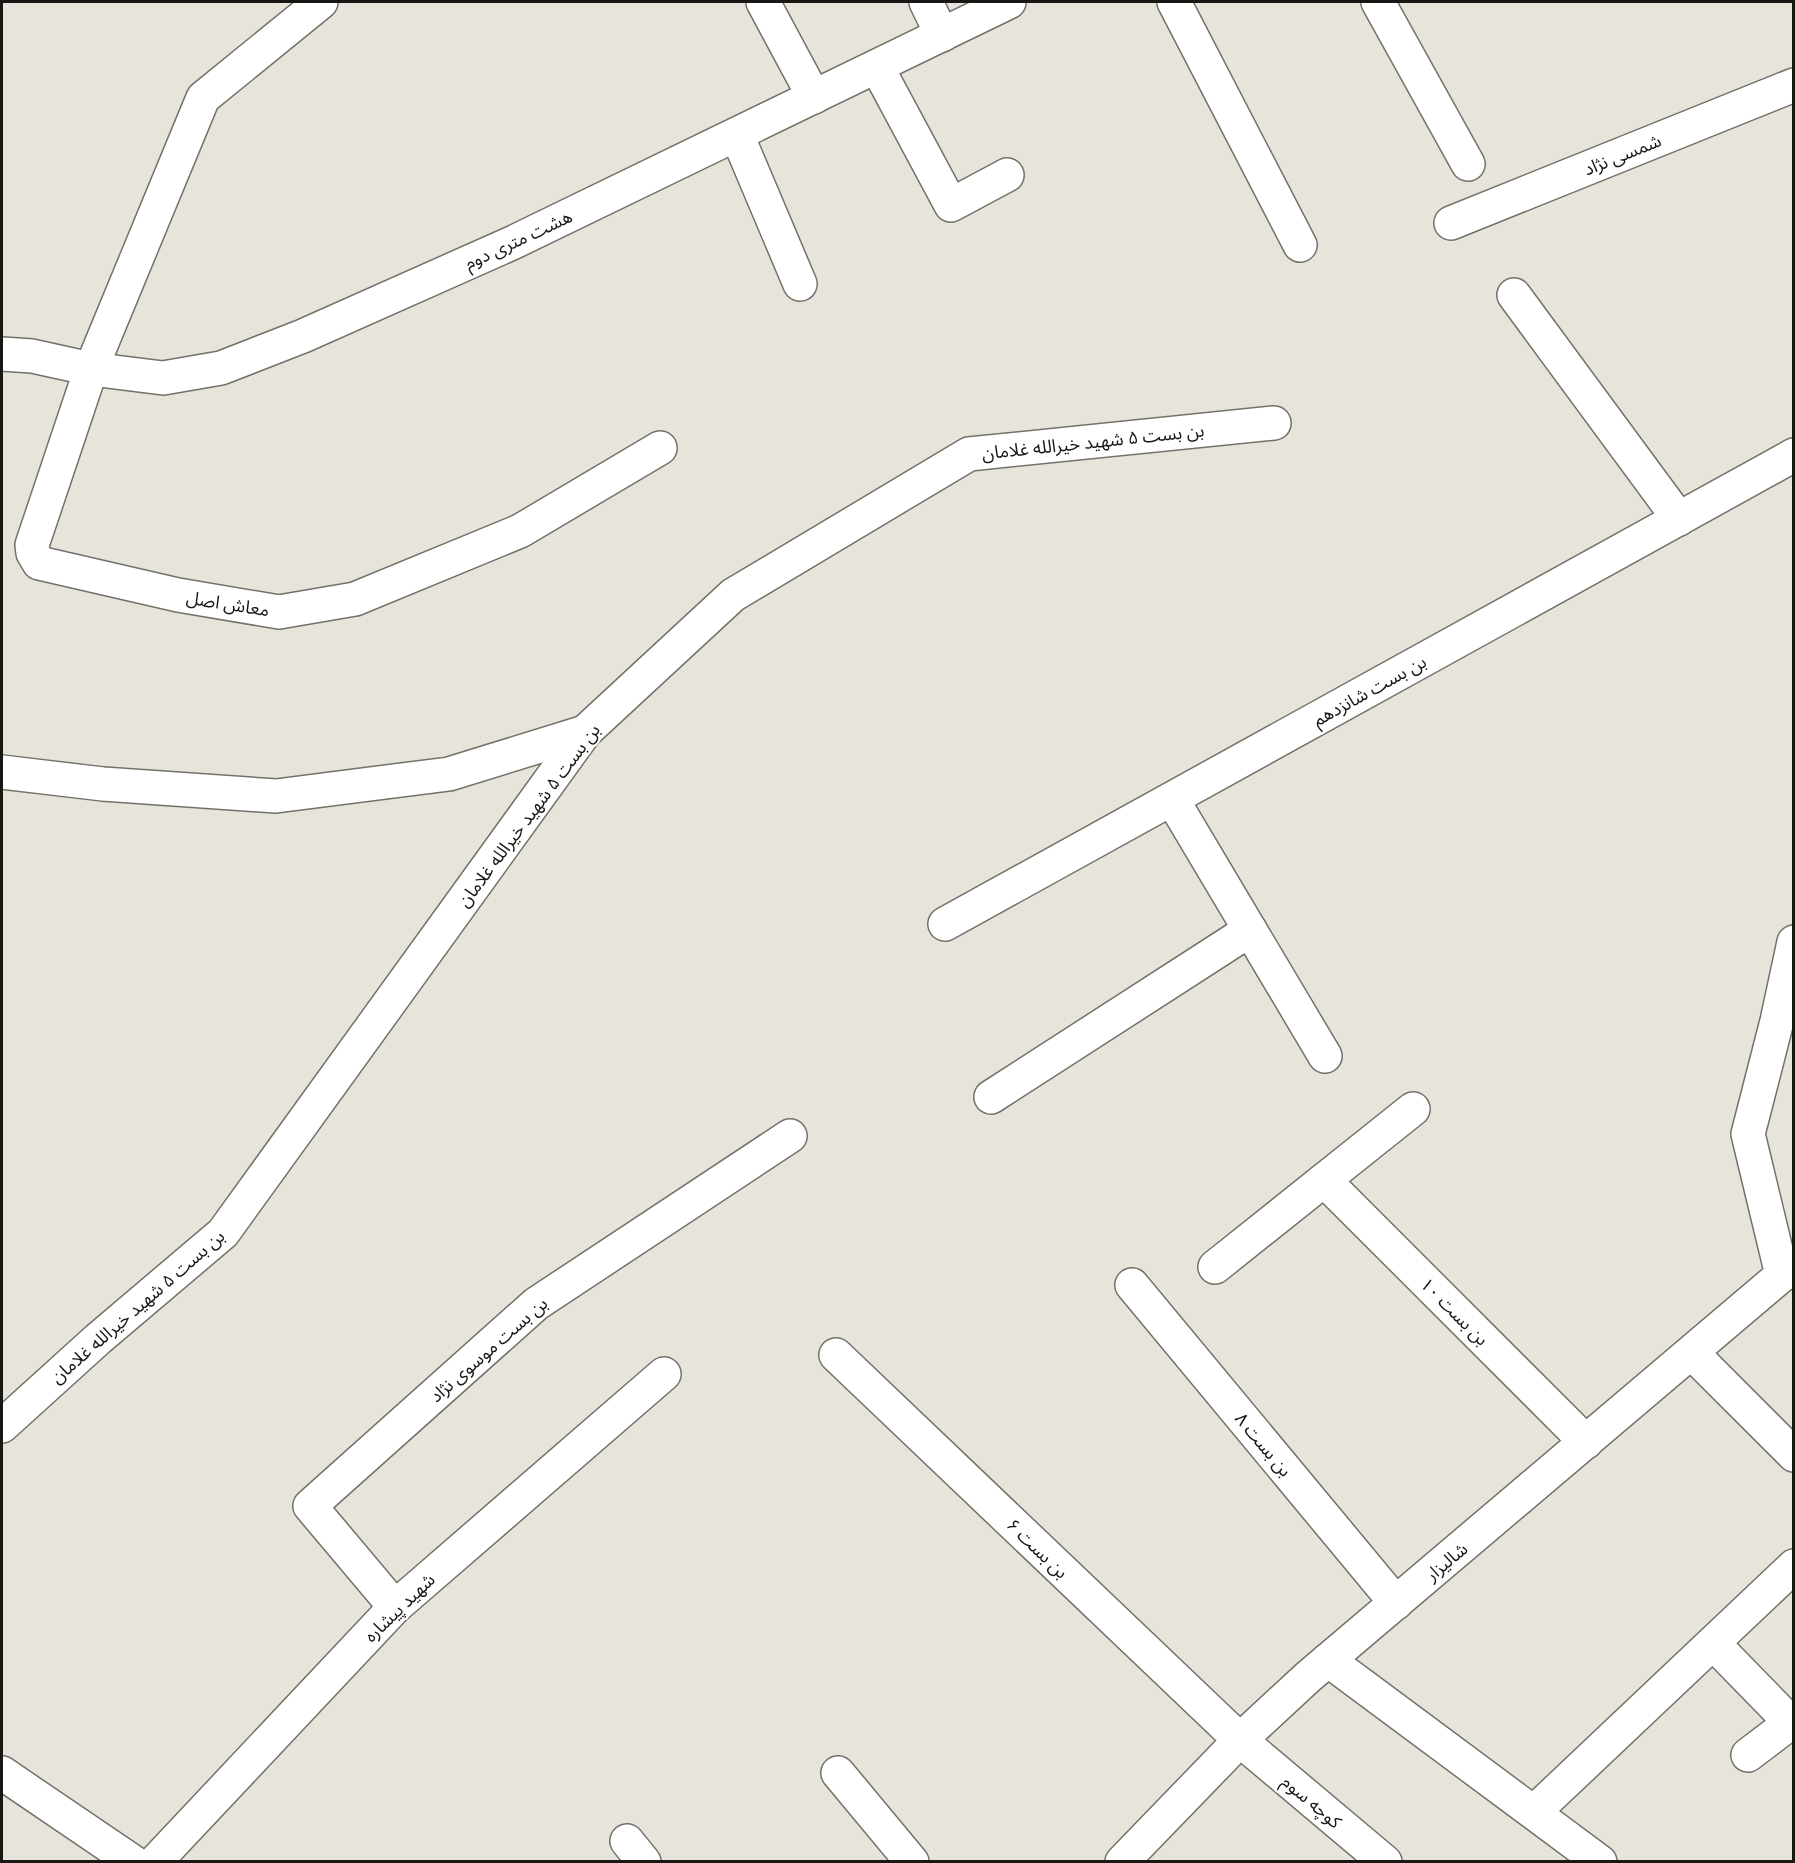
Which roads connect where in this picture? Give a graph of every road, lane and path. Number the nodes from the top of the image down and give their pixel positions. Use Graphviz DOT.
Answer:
graph roads {
  1 [pos="321,2"];
  2 [pos="763,2"];
  3 [pos="926,2"];
  4 [pos="1009,2"];
  5 [pos="1174,2"];
  6 [pos="1378,2"];
  7 [pos="942,35"];
  8 [pos="877,67"];
  9 [pos="1794,85"];
  10 [pos="814,97"];
  11 [pos="737,135"];
  12 [pos="1468,164"];
  13 [pos="1007,175"];
  14 [pos="1451,223"];
  15 [pos="1300,245"];
  16 [pos="800,284"];
  17 [pos="1514,295"];
  18 [pos="2,354"];
  19 [pos="91,369"];
  20 [pos="1274,423"];
  21 [pos="660,448"];
  22 [pos="1794,455"];
  23 [pos="1679,519"];
  24 [pos="585,732"];
  25 [pos="2,772"];
  26 [pos="1172,799"];
  27 [pos="945,924"];
  28 [pos="1250,930"];
  29 [pos="1794,942"];
  30 [pos="1325,1056"];
  31 [pos="992,1097"];
  32 [pos="1413,1109"];
  33 [pos="790,1136"];
  34 [pos="1324,1180"];
  35 [pos="1215,1267"];
  36 [pos="1788,1272"];
  37 [pos="1132,1285"];
  38 [pos="1692,1353"];
  39 [pos="836,1355"];
  40 [pos="664,1374"];
  41 [pos="2,1426"];
  42 [pos="1586,1443"];
  43 [pos="1794,1455"];
  44 [pos="1794,1566"];
  45 [pos="1396,1603"];
  46 [pos="395,1607"];
  47 [pos="1713,1643"];
  48 [pos="1328,1660"];
  49 [pos="1792,1721"];
  50 [pos="1240,1740"];
  51 [pos="1748,1755"];
  52 [pos="2,1773"];
  53 [pos="838,1773"];
  54 [pos="1534,1812"];
  55 [pos="133,1862"];
  56 [pos="155,1862"];
  57 [pos="912,1862"];
  58 [pos="1122,1862"];
  59 [pos="1385,1862"];
  60 [pos="1600,1862"];
  1 -- 19 [label="street"];
  2 -- 10 [label="street"];
  3 -- 7 [label="street"];
  4 -- 7 [label="street, هشت متری دوم"];
  5 -- 15 [label="street"];
  6 -- 12 [label="street"];
  7 -- 8 [label="street, هشت متری دوم"];
  8 -- 10 [label="street, هشت متری دوم"];
  8 -- 13 [label="street"];
  9 -- 14 [label="street, شمسی نژاد"];
  10 -- 11 [label="street, هشت متری دوم"];
  11 -- 16 [label="street"];
  11 -- 19 [label="street, هشت متری دوم"];
  17 -- 23 [label="street"];
  18 -- 19 [label="street, هشت متری دوم"];
  19 -- 21 [label="street, معاش اصل"];
  20 -- 24 [label="street, بن بست ۵ شهید خیرالله غلامان"];
  22 -- 23 [label="street, بن بست شانزدهم"];
  23 -- 26 [label="street, بن بست شانزدهم"];
  24 -- 25 [label="street"];
  24 -- 41 [label="street, بن بست ۵ شهید خیرالله غلامان"];
  26 -- 27 [label="street, بن بست شانزدهم"];
  26 -- 28 [label="street"];
  28 -- 30 [label="street"];
  28 -- 31 [label="street"];
  29 -- 36 [label="street"];
  32 -- 34 [label="street"];
  33 -- 46 [label="street, بن بست موسوی نژاد"];
  34 -- 35 [label="street"];
  34 -- 42 [label="street, بن بست ۱۰"];
  36 -- 38 [label="street, شالیزار"];
  37 -- 45 [label="street, بن بست ۸"];
  38 -- 42 [label="street, شالیزار"];
  38 -- 43 [label="street"];
  39 -- 50 [label="street, بن بست ۶"];
  40 -- 46 [label="street, شهید پیشاره"];
  42 -- 45 [label="street, شالیزار"];
  44 -- 47 [label="street"];
  45 -- 48 [label="street, شالیزار"];
  46 -- 56 [label="street, شهید پیشاره"];
  47 -- 49 [label="street"];
  47 -- 54 [label="street"];
  48 -- 50 [label="street, شالیزار"];
  48 -- 54 [label="street"];
  49 -- 51 [label="street"];
  50 -- 58 [label="street, شالیزار"];
  50 -- 59 [label="street, کوچه سوم"];
  52 -- 55 [label="street"];
  53 -- 57 [label="street"];
  54 -- 60 [label="street"];
}
